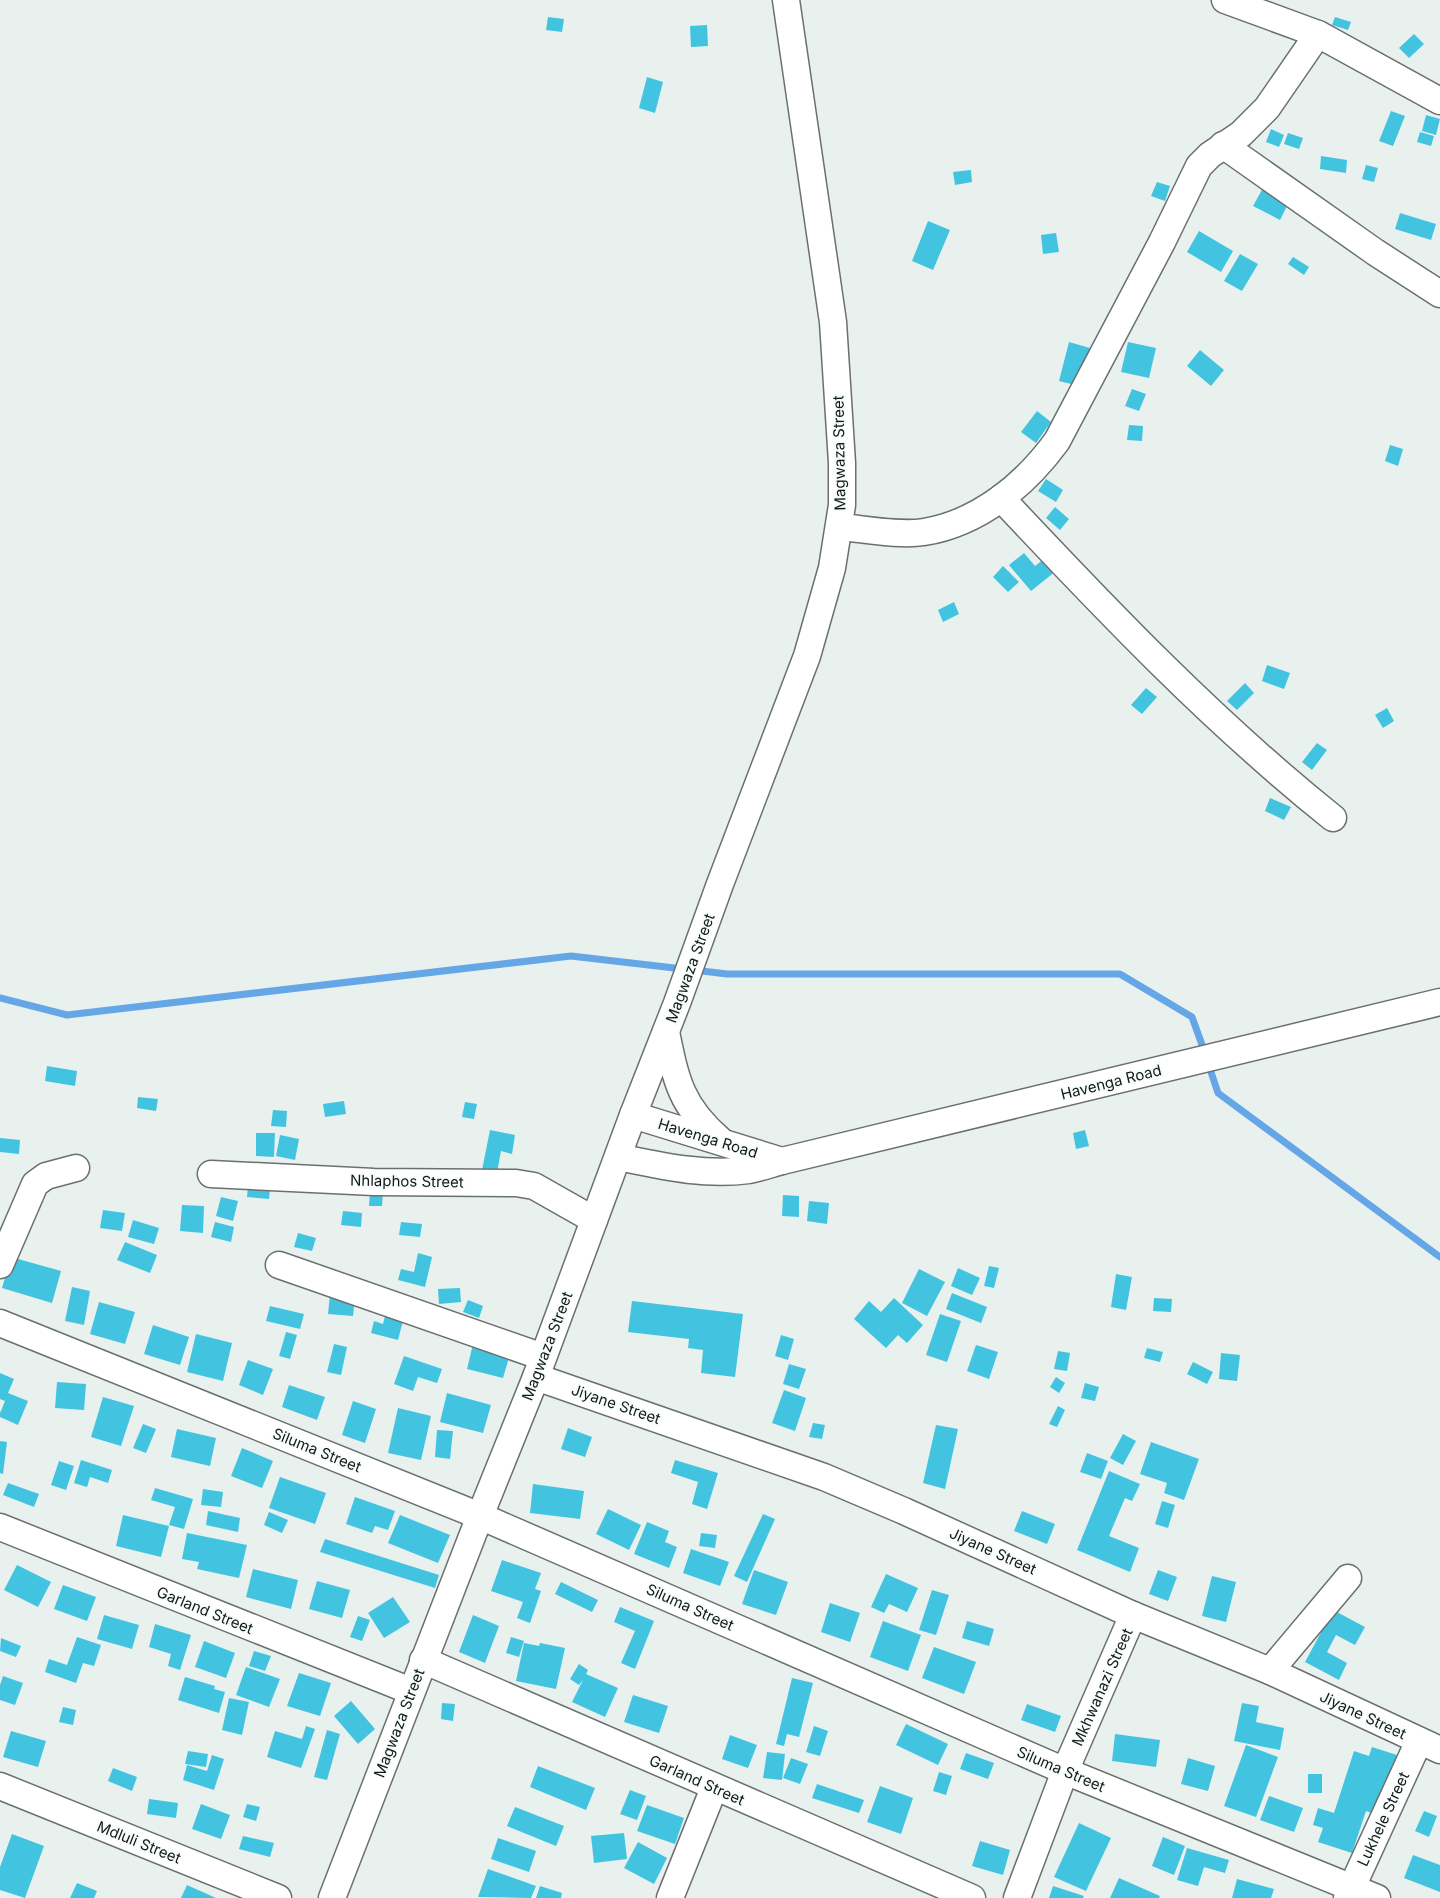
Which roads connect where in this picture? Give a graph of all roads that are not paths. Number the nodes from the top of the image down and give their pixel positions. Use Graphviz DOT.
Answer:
graph roads {
  1 [pos="786,0"];
  2 [pos="1226,0"];
  3 [pos="1318,34"];
  4 [pos="1438,92"];
  5 [pos="1223,145"];
  6 [pos="1440,294"];
  7 [pos="1001,498"];
  8 [pos="840,527"];
  9 [pos="1332,818"];
  10 [pos="1440,1002"];
  11 [pos="666,1032"];
  12 [pos="633,1115"];
  13 [pos="726,1144"];
  14 [pos="618,1157"];
  15 [pos="782,1161"];
  16 [pos="76,1168"];
  17 [pos="211,1174"];
  18 [pos="594,1220"];
  19 [pos="0,1265"];
  20 [pos="280,1265"];
  21 [pos="0,1324"];
  22 [pos="540,1367"];
  23 [pos="480,1516"];
  24 [pos="0,1527"];
  25 [pos="1348,1578"];
  26 [pos="1133,1615"];
  27 [pos="423,1660"];
  28 [pos="1270,1671"];
  29 [pos="411,1691"];
  30 [pos="1429,1745"];
  31 [pos="1065,1771"];
  32 [pos="0,1786"];
  33 [pos="714,1788"];
  34 [pos="1349,1892"];
  35 [pos="278,1898"];
  36 [pos="332,1898"];
  37 [pos="670,1898"];
  38 [pos="972,1898"];
  39 [pos="1017,1898"];
  40 [pos="1377,1898"];
  1 -- 8 [label="street, Magwaza Street"];
  2 -- 3 [label="street"];
  3 -- 4 [label="street"];
  3 -- 5 [label="street"];
  5 -- 6 [label="street"];
  5 -- 7 [label="street"];
  7 -- 8 [label="street"];
  7 -- 9 [label="street"];
  8 -- 11 [label="street, Magwaza Street"];
  10 -- 15 [label="street, Havenga Road"];
  11 -- 12 [label="street, Magwaza Street"];
  11 -- 13 [label="street"];
  12 -- 13 [label="street, Havenga Road"];
  12 -- 14 [label="street, Magwaza Street"];
  13 -- 15 [label="street, Havenga Road"];
  14 -- 15 [label="street, Havenga Road"];
  14 -- 18 [label="street, Magwaza Street"];
  16 -- 19 [label="street"];
  17 -- 18 [label="street, Nhlaphos Street"];
  18 -- 22 [label="street, Magwaza Street"];
  20 -- 22 [label="street, Jiyane Street"];
  21 -- 23 [label="street, Siluma Street"];
  22 -- 23 [label="street, Magwaza Street"];
  22 -- 26 [label="street, Jiyane Street"];
  23 -- 27 [label="street, Magwaza Street"];
  23 -- 31 [label="street, Siluma Street"];
  24 -- 29 [label="street, Garland Street"];
  25 -- 28 [label="street"];
  26 -- 28 [label="street, Jiyane Street"];
  26 -- 31 [label="street, Mkhwanazi Street"];
  27 -- 29 [label="street, Magwaza Street"];
  27 -- 33 [label="street, Garland Street"];
  28 -- 30 [label="street, Jiyane Street"];
  29 -- 36 [label="street, Magwaza Street"];
  30 -- 34 [label="street, Lukhele Street"];
  31 -- 34 [label="street, Siluma Street"];
  31 -- 39 [label="street, Mkhwanazi Street"];
  32 -- 35 [label="street, Mdluli Street"];
  33 -- 37 [label="street"];
  33 -- 38 [label="street, Garland Street"];
  34 -- 40 [label="street, Siluma Street"];
}
